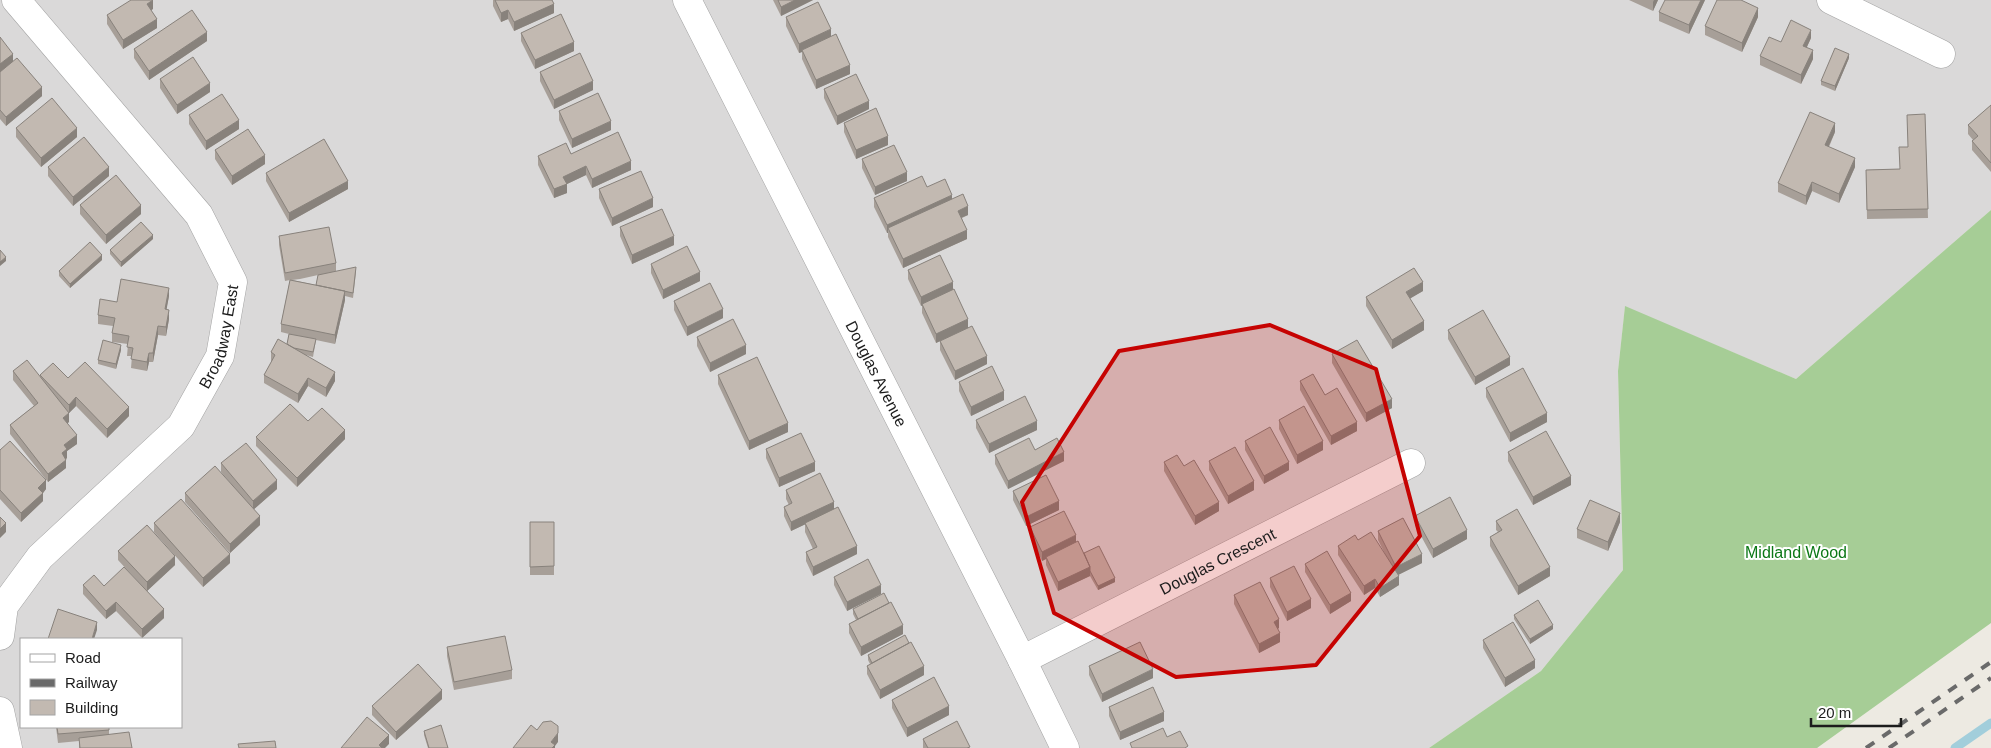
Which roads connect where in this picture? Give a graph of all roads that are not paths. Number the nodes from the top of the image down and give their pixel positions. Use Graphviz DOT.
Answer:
graph roads {
  1 [pos="16,0"];
  2 [pos="687,0"];
  3 [pos="1831,0"];
  4 [pos="1940,54"];
  5 [pos="1411,463"];
  6 [pos="0,636"];
  7 [pos="1022,660"];
  8 [pos="0,711"];
  9 [pos="8,748"];
  10 [pos="1065,748"];
  1 -- 6 [label="street, Broadway East"];
  2 -- 7 [label="street, Douglas Avenue"];
  3 -- 4 [label="street"];
  5 -- 7 [label="street, Douglas Crescent"];
  7 -- 10 [label="street, Douglas Avenue"];
  8 -- 9 [label="street"];
}
